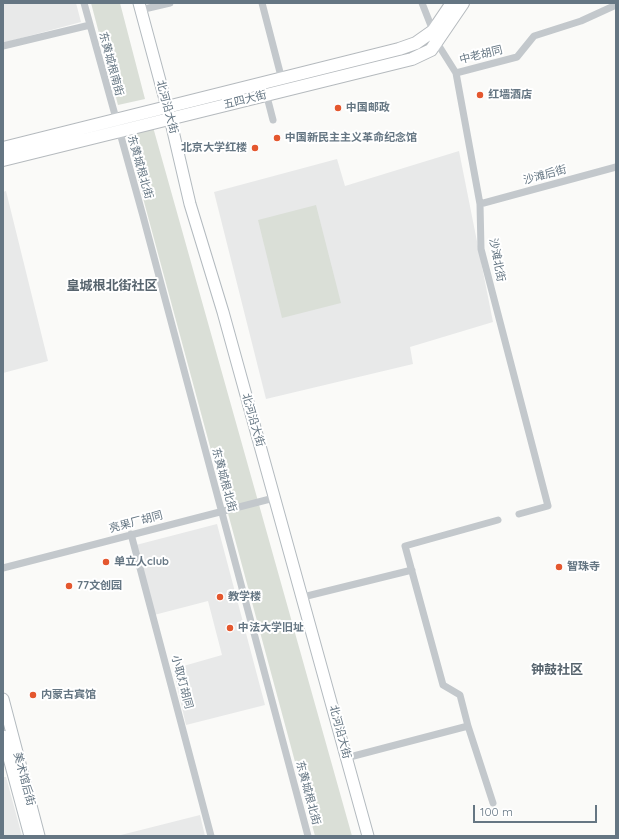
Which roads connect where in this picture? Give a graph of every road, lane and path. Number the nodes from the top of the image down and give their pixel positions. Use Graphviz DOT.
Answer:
graph roads {
  1 [pos="84,3"];
  2 [pos="170,3"];
  3 [pos="262,3"];
  4 [pos="422,3"];
  5 [pos="452,3"];
  6 [pos="463,3"];
  7 [pos="616,4"];
  8 [pos="140,7"];
  9 [pos="90,25"];
  10 [pos="435,37"];
  11 [pos="3,46"];
  12 [pos="456,73"];
  13 [pos="282,80"];
  14 [pos="266,89"];
  15 [pos="169,113"];
  16 [pos="273,120"];
  17 [pos="117,126"];
  18 [pos="3,148"];
  19 [pos="3,160"];
  20 [pos="616,167"];
  21 [pos="480,204"];
  22 [pos="274,498"];
  23 [pos="220,511"];
  24 [pos="519,514"];
  25 [pos="498,520"];
  26 [pos="131,534"];
  27 [pos="3,568"];
  28 [pos="412,570"];
  29 [pos="303,596"];
  30 [pos="3,699"];
  31 [pos="468,726"];
  32 [pos="3,736"];
  33 [pos="346,758"];
  34 [pos="493,803"];
  35 [pos="30,836"];
  36 [pos="39,836"];
  37 [pos="211,836"];
  38 [pos="308,836"];
  39 [pos="368,836"];
  1 -- 9 [label="street, 东黄城根南街"];
  2 -- 8 [label="street"];
  3 -- 13 [label="street"];
  4 -- 10 [label="street, 沙滩北街"];
  5 -- 10 [label="main road, 五四大街"];
  6 -- 10 [label="main road, 五四大街"];
  7 -- 12 [label="street, 中老胡同"];
  8 -- 15 [label="main road, 北河沿大街"];
  9 -- 11 [label="street"];
  9 -- 17 [label="street, 东黄城根南街"];
  10 -- 12 [label="street, 沙滩北街"];
  10 -- 13 [label="main road, 五四大街"];
  10 -- 14 [label="main road, 五四大街"];
  12 -- 21 [label="street, 沙滩北街"];
  13 -- 14 [label="main road, 五四大街"];
  14 -- 15 [label="main road, 五四大街"];
  14 -- 16 [label="street"];
  15 -- 17 [label="main road, 五四大街"];
  15 -- 17 [label="main road, 五四大街"];
  15 -- 22 [label="main road, 北河沿大街"];
  17 -- 18 [label="main road, 五四大街"];
  17 -- 19 [label="main road, 五四大街"];
  17 -- 23 [label="street, 东黄城根北街"];
  20 -- 21 [label="street, 沙滩后街"];
  21 -- 24 [label="street, 沙滩北街"];
  22 -- 23 [label="street, 亮果厂胡同"];
  22 -- 29 [label="main road, 北河沿大街"];
  23 -- 26 [label="street, 亮果厂胡同"];
  23 -- 38 [label="street, 东黄城根北街"];
  25 -- 28 [label="street"];
  26 -- 27 [label="street, 亮果厂胡同"];
  26 -- 37 [label="street, 小取灯胡同"];
  28 -- 29 [label="street"];
  28 -- 31 [label="street"];
  29 -- 33 [label="main road, 北河沿大街"];
  30 -- 36 [label="main road, 美术馆后街"];
  31 -- 33 [label="street"];
  31 -- 34 [label="street"];
  32 -- 35 [label="main road, 美术馆后街"];
  33 -- 39 [label="main road, 北河沿大街"];
}
